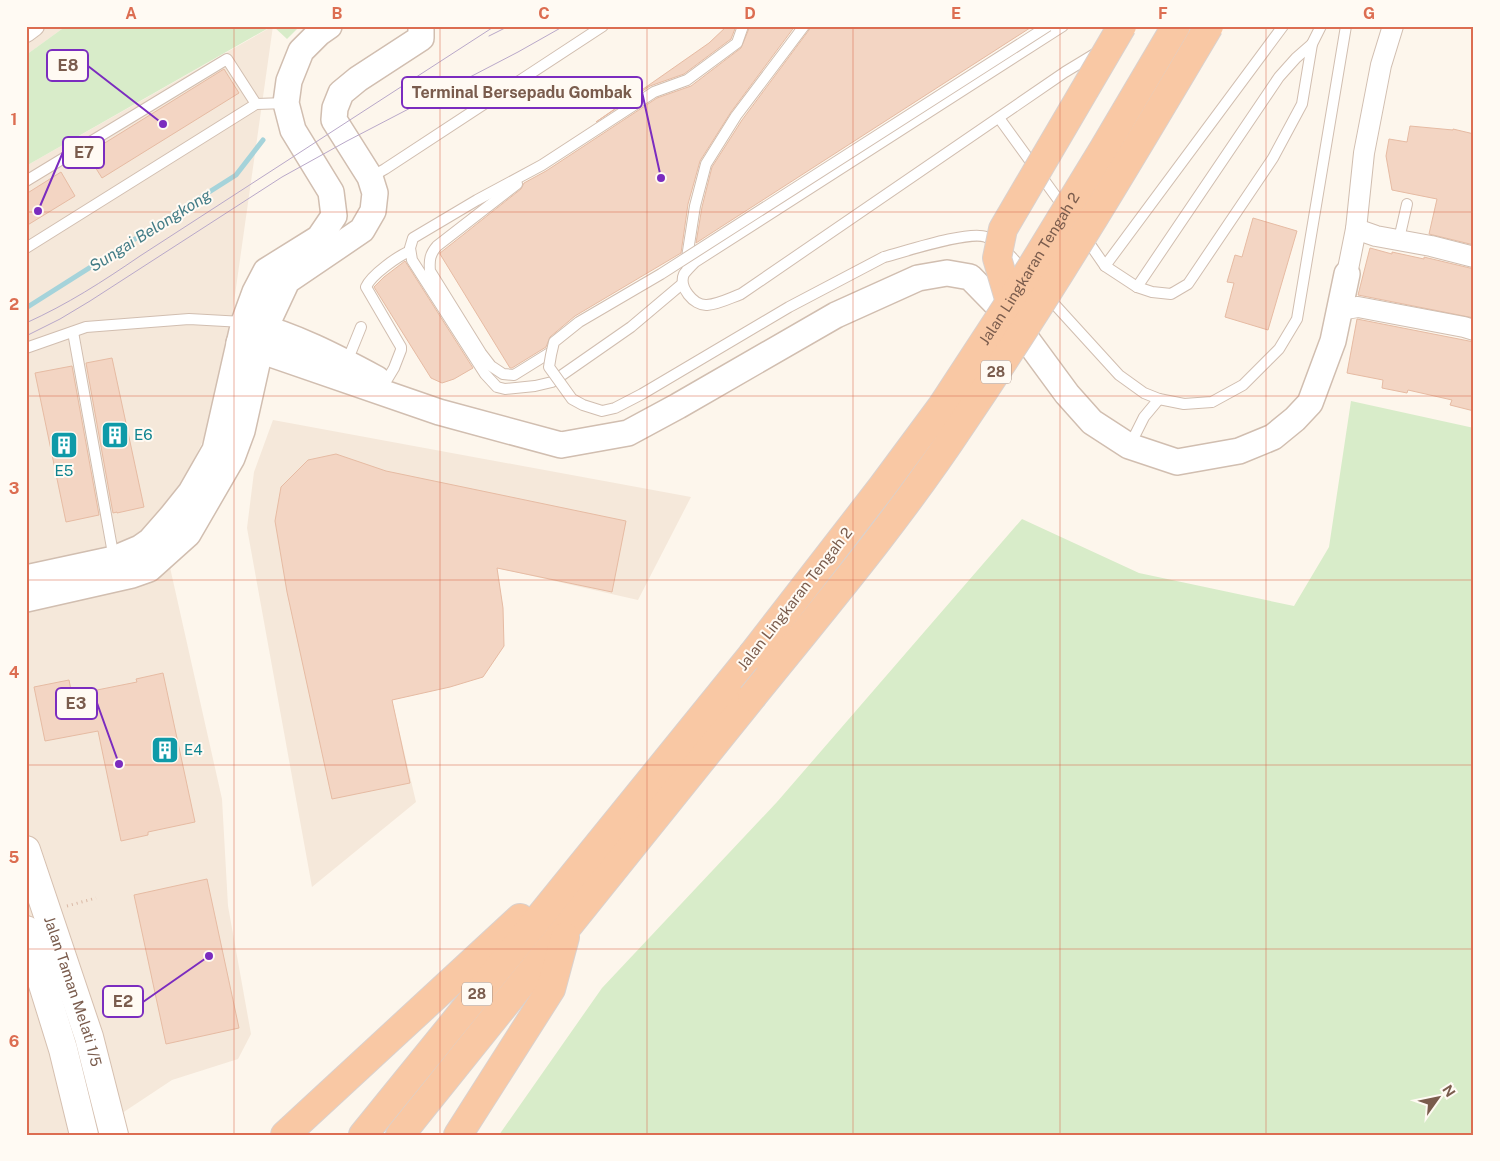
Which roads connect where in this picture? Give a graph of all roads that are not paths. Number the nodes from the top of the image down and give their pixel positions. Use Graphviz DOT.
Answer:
graph roads {
  1 [pos="34,26"];
  2 [pos="329,26"];
  3 [pos="603,26"];
  4 [pos="743,26"];
  5 [pos="804,26"];
  6 [pos="1048,26"];
  7 [pos="1063,26"];
  8 [pos="1176,26"];
  9 [pos="1209,26"];
  10 [pos="1283,26"];
  11 [pos="1320,26"];
  12 [pos="1346,26"];
  13 [pos="1393,26"];
  14 [pos="1125,29"];
  15 [pos="425,31"];
  16 [pos="26,32"];
  17 [pos="1312,44"];
  18 [pos="286,103"];
  19 [pos="256,104"];
  20 [pos="999,118"];
  21 [pos="542,165"];
  22 [pos="370,177"];
  23 [pos="26,181"];
  24 [pos="1407,204"];
  25 [pos="1356,229"];
  26 [pos="1399,240"];
  27 [pos="26,248"];
  28 [pos="410,252"];
  29 [pos="1474,257"];
  30 [pos="1106,266"];
  31 [pos="1347,274"];
  32 [pos="683,279"];
  33 [pos="1137,287"];
  34 [pos="1010,302"];
  35 [pos="1339,310"];
  36 [pos="361,327"];
  37 [pos="1474,330"];
  38 [pos="73,332"];
  39 [pos="252,336"];
  40 [pos="26,348"];
  41 [pos="551,352"];
  42 [pos="343,371"];
  43 [pos="382,388"];
  44 [pos="1158,399"];
  45 [pos="1129,446"];
  46 [pos="144,558"];
  47 [pos="114,559"];
  48 [pos="26,578"];
  49 [pos="26,599"];
  50 [pos="26,850"];
  51 [pos="591,853"];
  52 [pos="567,928"];
  53 [pos="37,938"];
  54 [pos="84,1135"];
  55 [pos="114,1135"];
  56 [pos="285,1135"];
  57 [pos="363,1135"];
  58 [pos="400,1135"];
  59 [pos="458,1135"];
  1 -- 16 [label="street"];
  2 -- 18 [label="street"];
  3 -- 22 [label="lane"];
  4 -- 21 [label="lane"];
  5 -- 32 [label="lane"];
  6 -- 41 [label="lane, bridge"];
  7 -- 32 [label="lane"];
  8 -- 34 [label="highway, Jalan Lingkaran Tengah 2 / 28, bridge"];
  9 -- 52 [label="highway, Jalan Lingkaran Tengah 2 / 28, bridge"];
  10 -- 30 [label="lane"];
  11 -- 17 [label="lane"];
  12 -- 44 [label="lane"];
  13 -- 25 [label="street"];
  14 -- 20 [label="lane"];
  14 -- 34 [label="highway, bridge"];
  15 -- 22 [label="street"];
  17 -- 33 [label="lane"];
  17 -- 33 [label="lane"];
  18 -- 19 [label="lane"];
  18 -- 39 [label="street"];
  19 -- 23 [label="lane"];
  19 -- 27 [label="lane"];
  20 -- 30 [label="lane"];
  20 -- 32 [label="lane"];
  21 -- 28 [label="lane"];
  21 -- 41 [label="lane"];
  22 -- 39 [label="street"];
  24 -- 26 [label="lane"];
  25 -- 26 [label="street"];
  25 -- 31 [label="street"];
  26 -- 29 [label="street"];
  28 -- 32 [label="lane"];
  28 -- 43 [label="lane"];
  30 -- 33 [label="lane"];
  31 -- 35 [label="street"];
  34 -- 51 [label="highway, Jalan Lingkaran Tengah 2 / 28, bridge"];
  35 -- 37 [label="street"];
  35 -- 45 [label="street"];
  36 -- 42 [label="lane"];
  38 -- 39 [label="lane"];
  38 -- 40 [label="lane"];
  38 -- 47 [label="lane"];
  39 -- 42 [label="street"];
  39 -- 46 [label="street"];
  41 -- 44 [label="lane, bridge"];
  42 -- 43 [label="street"];
  43 -- 45 [label="street"];
  44 -- 45 [label="lane"];
  46 -- 47 [label="street"];
  46 -- 49 [label="street"];
  47 -- 48 [label="street"];
  50 -- 53 [label="main road, Jalan Taman Melati 1/5"];
  51 -- 56 [label="highway"];
  51 -- 57 [label="highway, Jalan Lingkaran Tengah 2 / 28"];
  52 -- 58 [label="highway, Jalan Lingkaran Tengah 2 / 28"];
  52 -- 59 [label="highway"];
  53 -- 54 [label="main road, Jalan Taman Melati 1/5"];
  53 -- 55 [label="main road, Jalan Taman Melati 1/5"];
}
